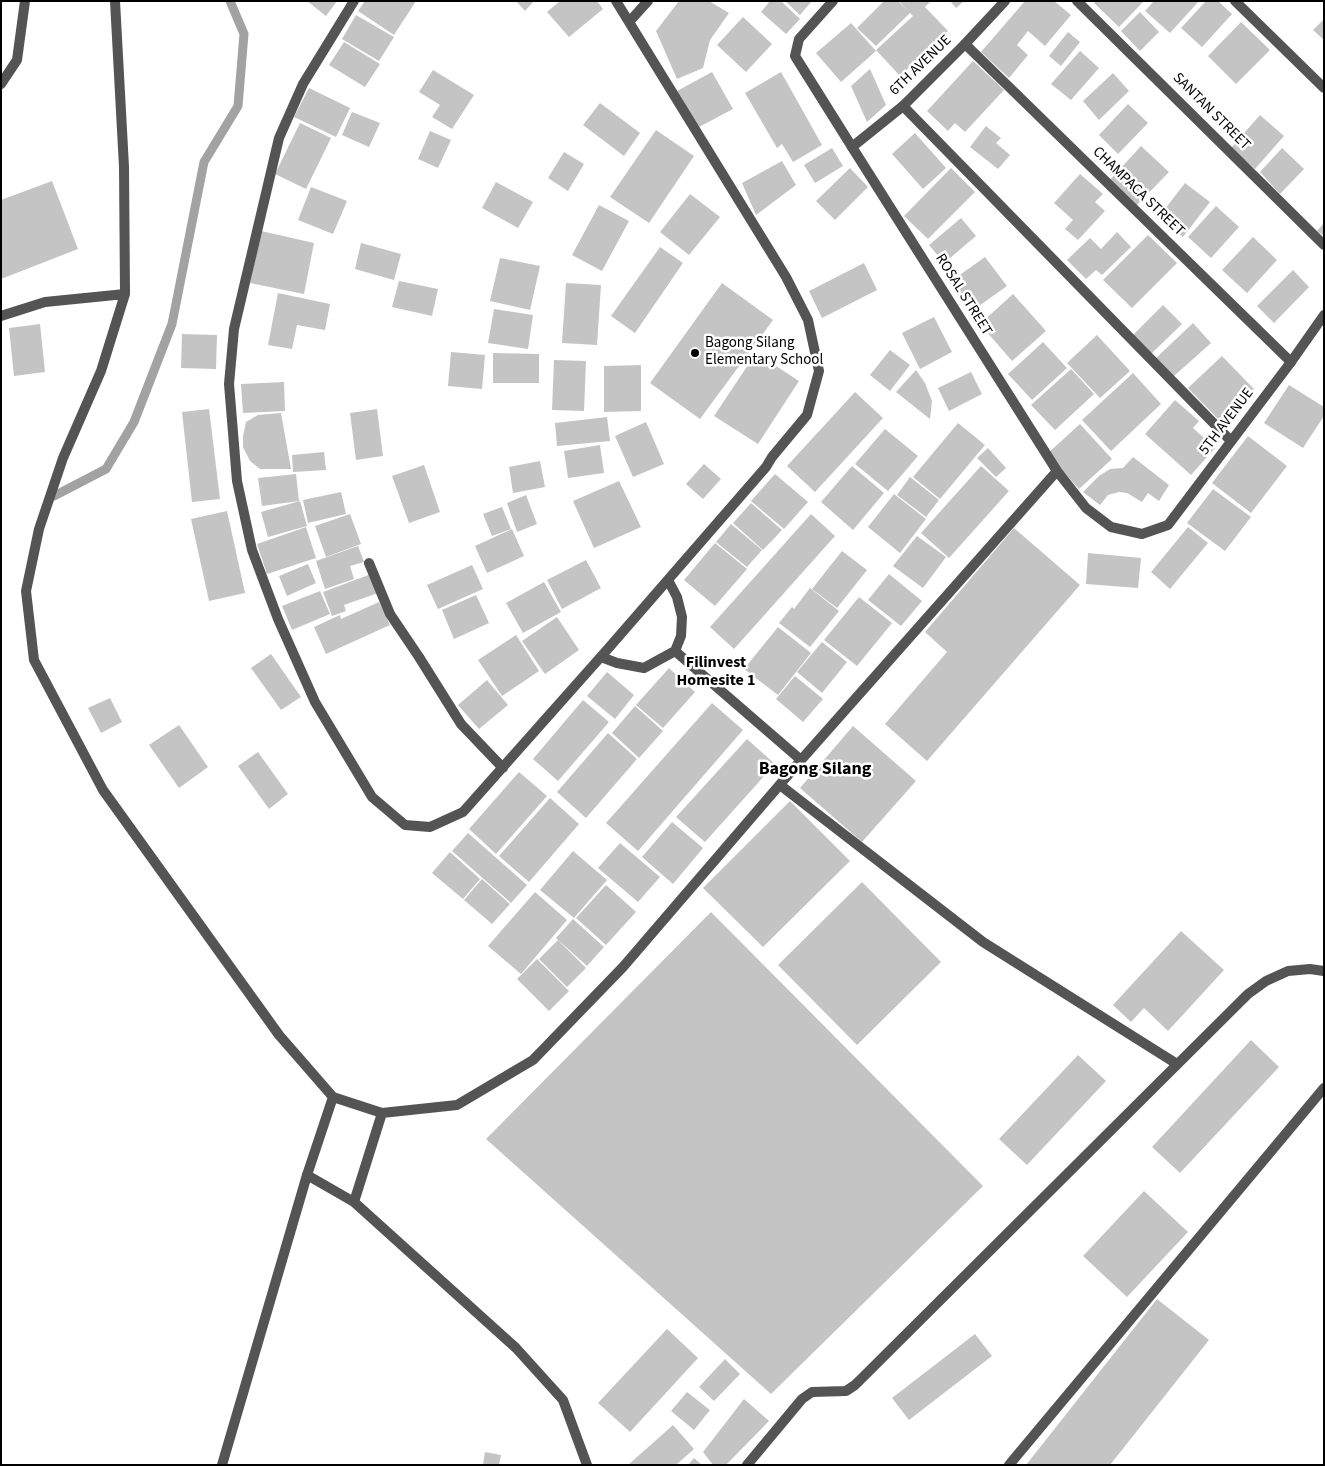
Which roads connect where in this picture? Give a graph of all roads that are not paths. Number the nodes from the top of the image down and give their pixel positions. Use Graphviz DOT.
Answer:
graph roads {
  1 [pos="24,1"];
  2 [pos="115,1"];
  3 [pos="354,1"];
  4 [pos="616,1"];
  5 [pos="648,1"];
  6 [pos="833,1"];
  7 [pos="1005,1"];
  8 [pos="1077,1"];
  9 [pos="1235,1"];
  10 [pos="629,22"];
  11 [pos="965,44"];
  12 [pos="1,84"];
  13 [pos="1324,88"];
  14 [pos="903,106"];
  15 [pos="852,147"];
  16 [pos="1324,245"];
  17 [pos="125,294"];
  18 [pos="1324,315"];
  19 [pos="1,316"];
  20 [pos="1291,362"];
  21 [pos="1231,441"];
  22 [pos="1057,471"];
  23 [pos="1142,534"];
  24 [pos="369,563"];
  25 [pos="668,580"];
  26 [pos="675,651"];
  27 [pos="601,657"];
  28 [pos="801,760"];
  29 [pos="503,768"];
  30 [pos="780,785"];
  31 [pos="1324,971"];
  32 [pos="1177,1064"];
  33 [pos="1324,1088"];
  34 [pos="333,1096"];
  35 [pos="382,1113"];
  36 [pos="308,1175"];
  37 [pos="354,1202"];
  38 [pos="222,1465"];
  39 [pos="587,1465"];
  40 [pos="746,1465"];
  41 [pos="1009,1465"];
  1 -- 12 [label="street"];
  2 -- 17 [label="street"];
  3 -- 29 [label="street"];
  4 -- 10 [label="street"];
  5 -- 10 [label="street"];
  6 -- 15 [label="street, ROSAL STREET"];
  7 -- 11 [label="street, 6TH AVENUE"];
  8 -- 16 [label="street, SANTAN STREET"];
  9 -- 13 [label="street"];
  10 -- 25 [label="street"];
  11 -- 14 [label="street, 6TH AVENUE"];
  11 -- 20 [label="street, CHAMPACA STREET"];
  14 -- 15 [label="street, 6TH AVENUE"];
  14 -- 21 [label="street"];
  15 -- 22 [label="street, ROSAL STREET"];
  17 -- 19 [label="street"];
  17 -- 34 [label="street"];
  18 -- 20 [label="street, 5TH AVENUE"];
  20 -- 21 [label="street, 5TH AVENUE"];
  21 -- 23 [label="street, 5TH AVENUE"];
  22 -- 23 [label="street, ROSAL STREET"];
  22 -- 28 [label="street"];
  24 -- 29 [label="street"];
  25 -- 26 [label="street"];
  25 -- 27 [label="street"];
  26 -- 27 [label="street"];
  26 -- 28 [label="street"];
  27 -- 29 [label="street"];
  28 -- 30 [label="street"];
  30 -- 32 [label="street"];
  30 -- 35 [label="street"];
  31 -- 32 [label="street"];
  32 -- 40 [label="street"];
  33 -- 41 [label="street"];
  34 -- 35 [label="street"];
  34 -- 36 [label="street"];
  35 -- 37 [label="street"];
  36 -- 37 [label="street"];
  36 -- 38 [label="street"];
  37 -- 39 [label="street"];
}
